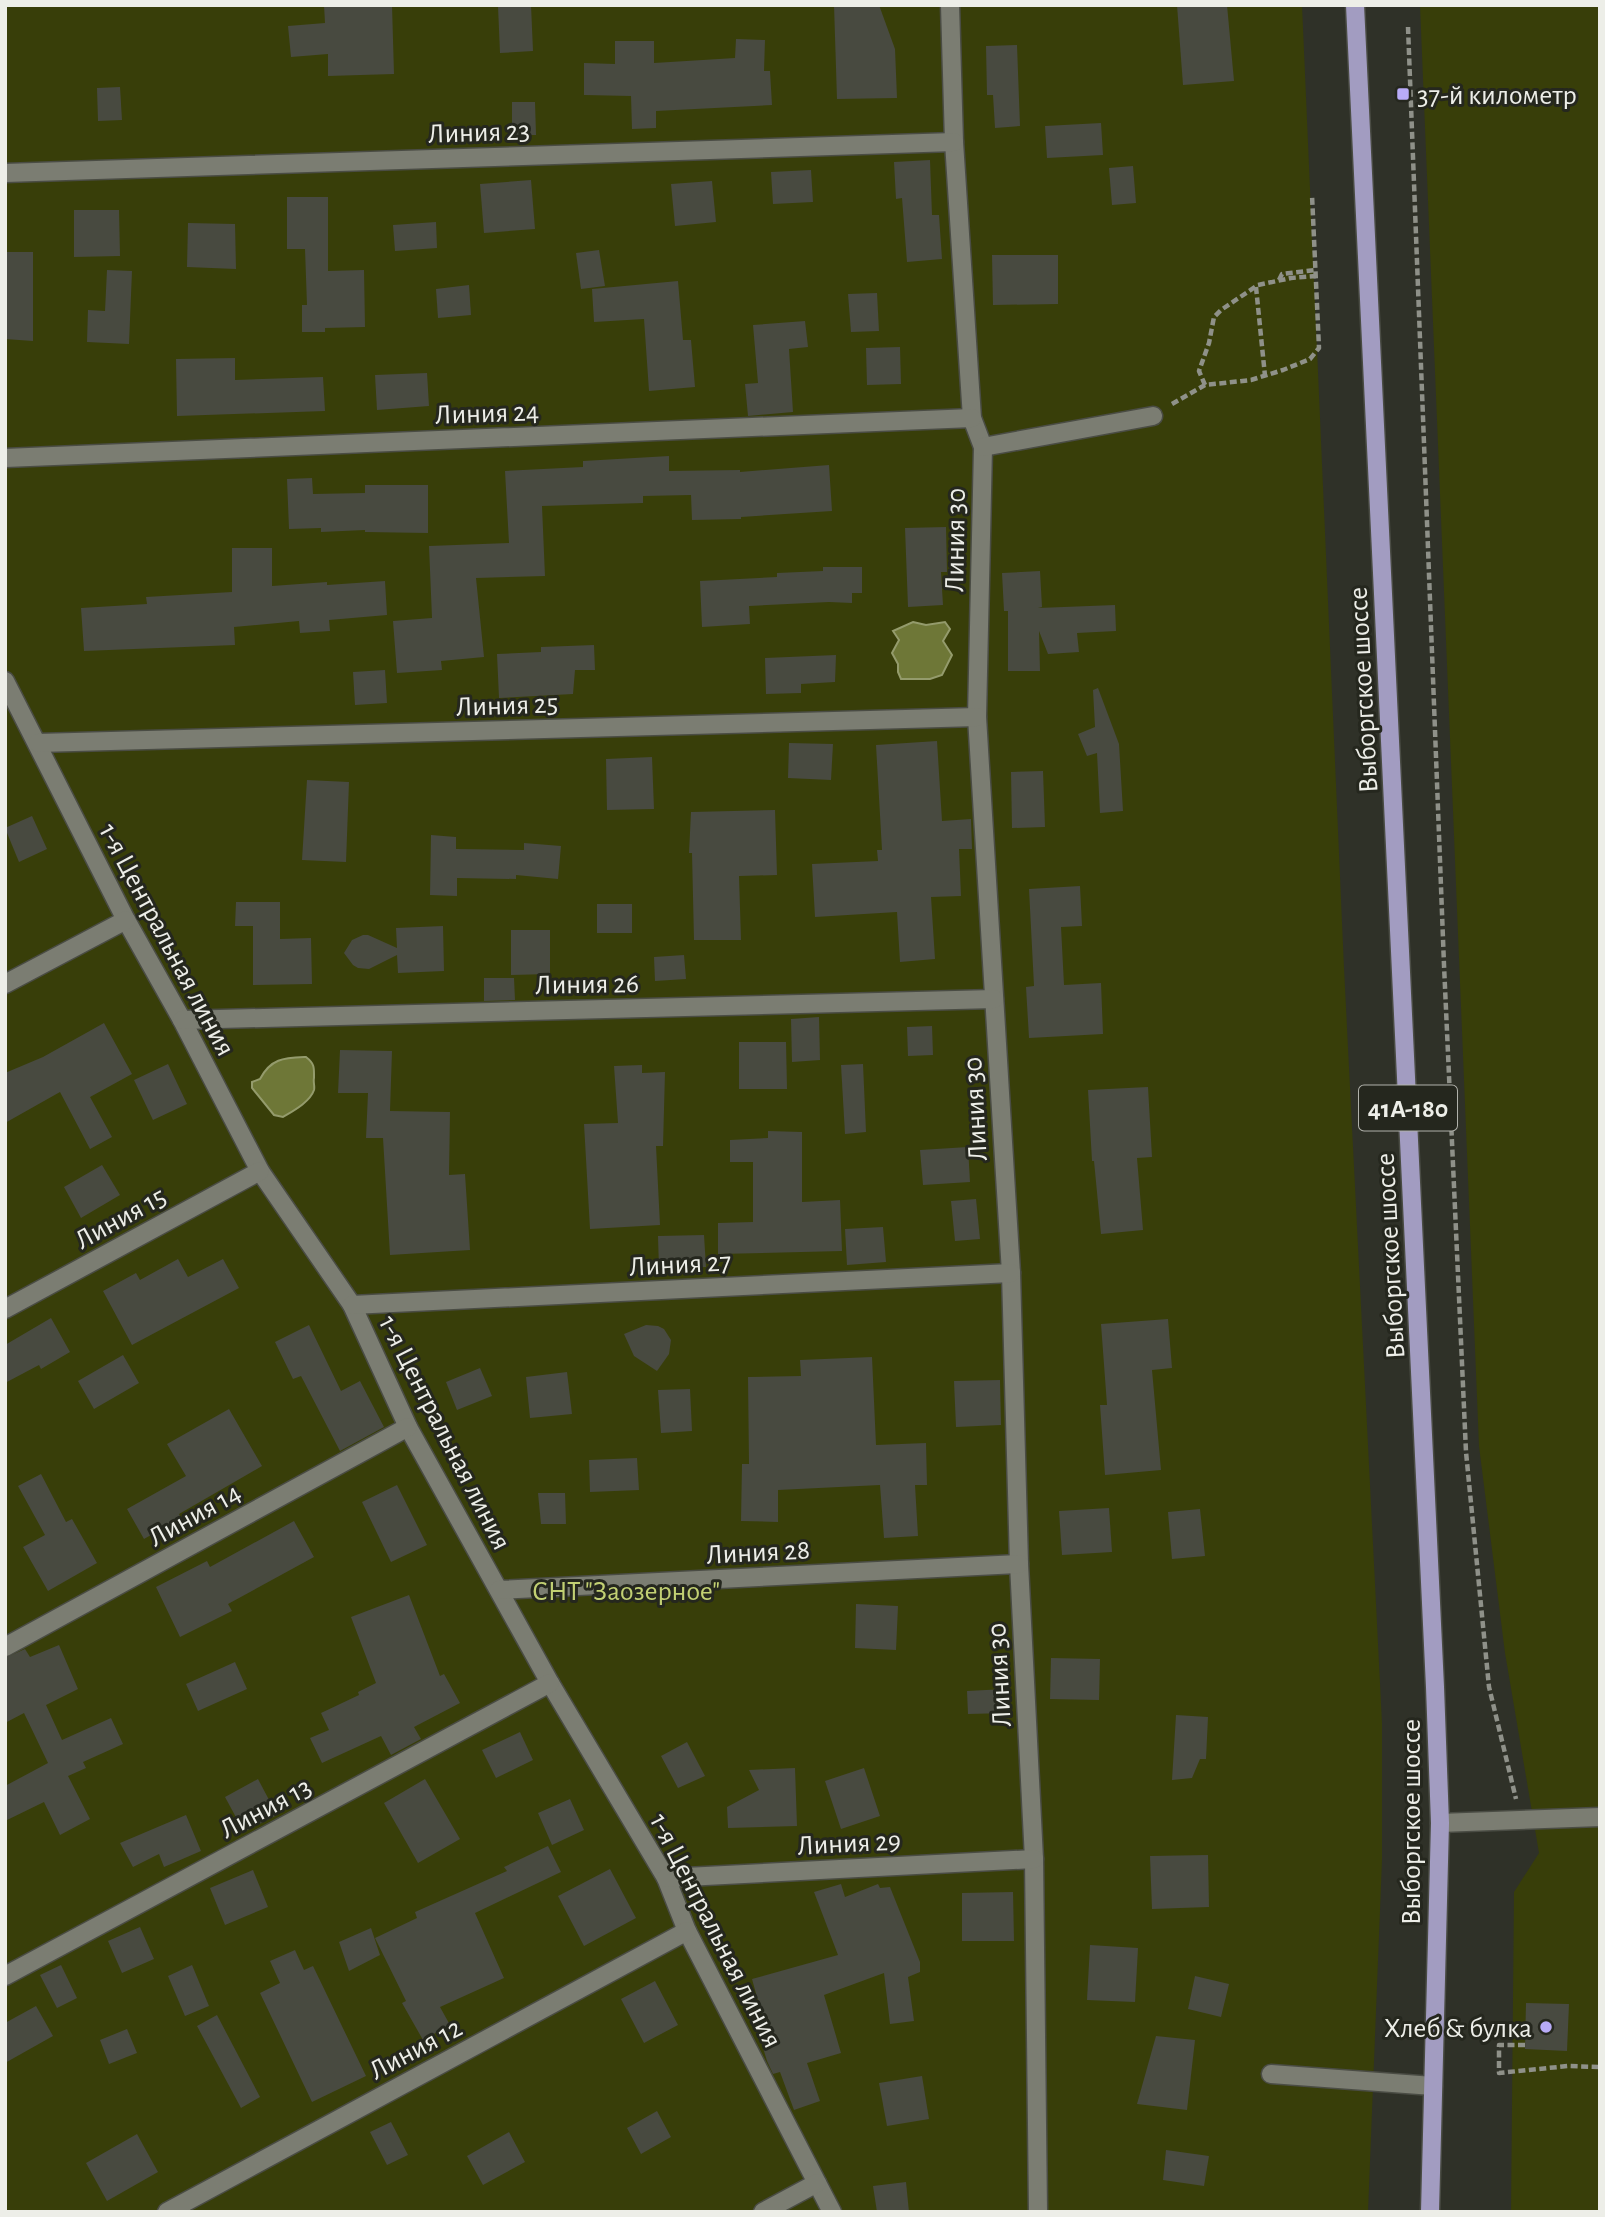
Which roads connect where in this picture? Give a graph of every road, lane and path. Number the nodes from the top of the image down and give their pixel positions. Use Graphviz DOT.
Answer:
graph roads {
  1 [pos="950,5"];
  2 [pos="1355,5"];
  3 [pos="1408,27"];
  4 [pos="954,142"];
  5 [pos="5,173"];
  6 [pos="1312,195"];
  7 [pos="1315,273"];
  8 [pos="1256,286"];
  9 [pos="1265,376"];
  10 [pos="1205,385"];
  11 [pos="1153,416"];
  12 [pos="972,418"];
  13 [pos="983,447"];
  14 [pos="5,458"];
  15 [pos="5,681"];
  16 [pos="977,717"];
  17 [pos="38,743"];
  18 [pos="125,920"];
  19 [pos="5,985"];
  20 [pos="994,999"];
  21 [pos="182,1020"];
  22 [pos="260,1171"];
  23 [pos="1011,1273"];
  24 [pos="352,1305"];
  25 [pos="5,1309"];
  26 [pos="408,1427"];
  27 [pos="1019,1564"];
  28 [pos="499,1591"];
  29 [pos="5,1647"];
  30 [pos="550,1684"];
  31 [pos="1600,1817"];
  32 [pos="1521,1821"];
  33 [pos="1440,1823"];
  34 [pos="1034,1859"];
  35 [pos="666,1878"];
  36 [pos="687,1931"];
  37 [pos="5,1976"];
  38 [pos="1525,2045"];
  39 [pos="1600,2067"];
  40 [pos="1271,2074"];
  41 [pos="1433,2086"];
  42 [pos="817,2183"];
  43 [pos="167,2212"];
  44 [pos="763,2212"];
  45 [pos="832,2212"];
  46 [pos="1038,2212"];
  47 [pos="1430,2212"];
  1 -- 4 [label="street, Линия 30"];
  2 -- 33 [label="main road, Выборгское шоссе / 41А-180"];
  3 -- 32 [label="path"];
  4 -- 5 [label="street, Линия 23"];
  4 -- 12 [label="street, Линия 30"];
  6 -- 7 [label="path"];
  7 -- 8 [label="path"];
  7 -- 9 [label="path"];
  8 -- 9 [label="path"];
  8 -- 10 [label="path"];
  9 -- 10 [label="path"];
  10 -- 11 [label="path"];
  11 -- 13 [label="street"];
  12 -- 13 [label="street, Линия 30"];
  12 -- 14 [label="street, Линия 24"];
  13 -- 16 [label="street, Линия 30"];
  15 -- 17 [label="street, 1-я Центральная линия"];
  16 -- 17 [label="street, Линия 25"];
  16 -- 20 [label="street, Линия 30"];
  17 -- 18 [label="street, 1-я Центральная линия"];
  18 -- 19 [label="street"];
  18 -- 21 [label="street, 1-я Центральная линия"];
  20 -- 21 [label="street, Линия 26"];
  20 -- 23 [label="street, Линия 30"];
  21 -- 22 [label="street, 1-я Центральная линия"];
  22 -- 24 [label="street, 1-я Центральная линия"];
  22 -- 25 [label="street, Линия 15"];
  23 -- 24 [label="street, Линия 27"];
  23 -- 27 [label="street, Линия 30"];
  24 -- 26 [label="street, 1-я Центральная линия"];
  26 -- 28 [label="street, 1-я Центральная линия"];
  26 -- 29 [label="street, Линия 14"];
  27 -- 28 [label="street, Линия 28"];
  27 -- 34 [label="street, Линия 30"];
  28 -- 30 [label="street, 1-я Центральная линия"];
  30 -- 35 [label="street, 1-я Центральная линия"];
  30 -- 37 [label="street, Линия 13"];
  31 -- 32 [label="street"];
  32 -- 33 [label="street"];
  33 -- 41 [label="main road, Выборгское шоссе / 41А-180"];
  34 -- 35 [label="street, Линия 29"];
  34 -- 46 [label="street, Линия 30"];
  35 -- 36 [label="street, 1-я Центральная линия"];
  36 -- 42 [label="street, 1-я Центральная линия"];
  36 -- 43 [label="street, Линия 12"];
  38 -- 39 [label="path"];
  40 -- 41 [label="street"];
  41 -- 47 [label="main road, Выборгское шоссе / 41А-180"];
  42 -- 44 [label="street"];
  42 -- 45 [label="street, 1-я Центральная линия"];
}
